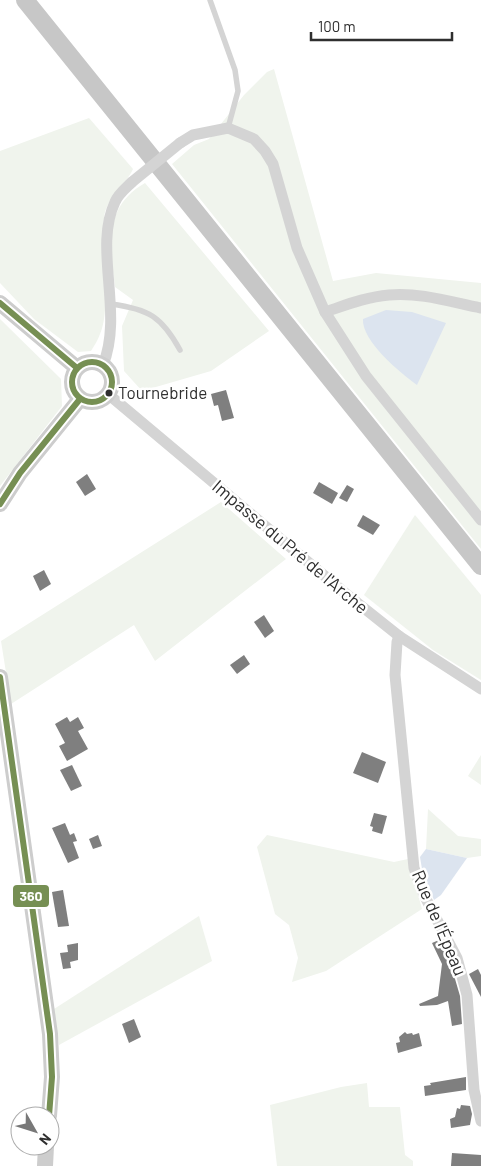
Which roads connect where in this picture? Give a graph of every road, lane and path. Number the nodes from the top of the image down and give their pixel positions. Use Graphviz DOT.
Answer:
graph roads {
  1 [pos="26,0"];
  2 [pos="210,0"];
  3 [pos="228,128"];
  4 [pos="0,303"];
  5 [pos="111,304"];
  6 [pos="481,308"];
  7 [pos="325,312"];
  8 [pos="180,350"];
  9 [pos="103,365"];
  10 [pos="77,368"];
  11 [pos="108,394"];
  12 [pos="80,399"];
  13 [pos="0,504"];
  14 [pos="481,520"];
  15 [pos="481,566"];
  16 [pos="399,636"];
  17 [pos="0,677"];
  18 [pos="481,689"];
  19 [pos="50,1106"];
  20 [pos="481,1119"];
  1 -- 15 [label="main road"];
  2 -- 3 [label="lane"];
  3 -- 5 [label="street, bridge"];
  3 -- 7 [label="street"];
  4 -- 10 [label="main road"];
  5 -- 8 [label="lane"];
  5 -- 9 [label="street"];
  6 -- 7 [label="street"];
  7 -- 14 [label="street"];
  9 -- 10 [label="main road"];
  9 -- 11 [label="main road"];
  10 -- 12 [label="main road"];
  11 -- 12 [label="main road"];
  11 -- 16 [label="street, Impasse du Pré de l'Arche"];
  12 -- 13 [label="main road"];
  16 -- 18 [label="street, Impasse du Pré de l'Arche"];
  16 -- 20 [label="street, Rue de l'Épeau"];
  17 -- 19 [label="main road"];
}
